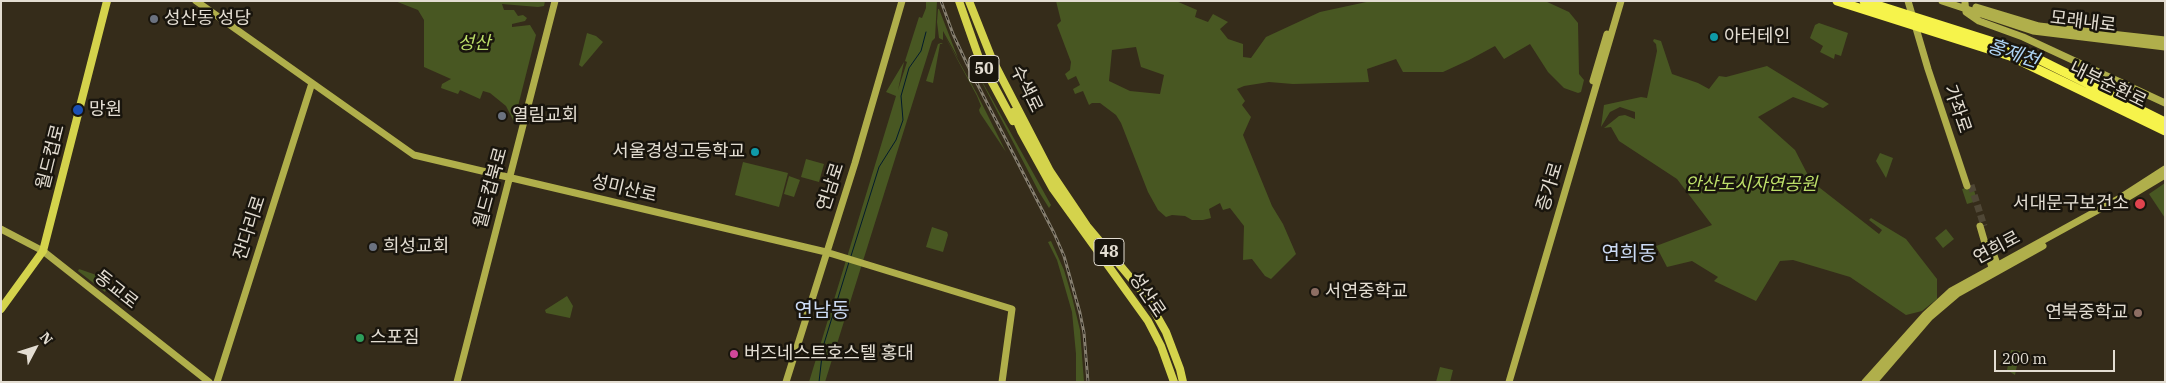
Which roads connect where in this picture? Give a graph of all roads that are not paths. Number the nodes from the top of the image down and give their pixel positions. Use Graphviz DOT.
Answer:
graph roads {
  1 [pos="107,1"];
  2 [pos="196,1"];
  3 [pos="555,1"];
  4 [pos="902,1"];
  5 [pos="959,1"];
  6 [pos="965,1"];
  7 [pos="970,1"];
  8 [pos="974,1"];
  9 [pos="1616,1"];
  10 [pos="1621,1"];
  11 [pos="1838,1"];
  12 [pos="1864,1"];
  13 [pos="1942,1"];
  14 [pos="1956,1"];
  15 [pos="1909,3"];
  16 [pos="1964,5"];
  17 [pos="1980,17"];
  18 [pos="978,35"];
  19 [pos="2165,40"];
  20 [pos="2165,47"];
  21 [pos="312,83"];
  22 [pos="2165,103"];
  23 [pos="2165,122"];
  24 [pos="1021,131"];
  25 [pos="2165,131"];
  26 [pos="1030,134"];
  27 [pos="2165,168"];
  28 [pos="2165,175"];
  29 [pos="510,178"];
  30 [pos="1969,186"];
  31 [pos="1982,226"];
  32 [pos="1,229"];
  33 [pos="43,251"];
  34 [pos="826,252"];
  35 [pos="1995,269"];
  36 [pos="1,309"];
  37 [pos="1183,379"];
  38 [pos="209,382"];
  39 [pos="217,382"];
  40 [pos="457,382"];
  41 [pos="786,382"];
  42 [pos="1002,382"];
  43 [pos="1174,382"];
  44 [pos="1506,382"];
  45 [pos="1510,382"];
  46 [pos="1864,382"];
  47 [pos="1874,382"];
  1 -- 33 [label="main road, 월드컵로"];
  2 -- 21 [label="main road, 성미산로"];
  3 -- 29 [label="main road, 월드컵북로"];
  4 -- 34 [label="main road, 연남로"];
  5 -- 24 [label="main road, 수색로 / 50"];
  6 -- 18 [label="main road, 48"];
  7 -- 18 [label="main road, 48"];
  8 -- 26 [label="main road, 수색로 / 50"];
  9 -- 44 [label="main road, 증가로"];
  10 -- 45 [label="main road, 증가로"];
  11 -- 25 [label="highway, 내부순환로, bridge"];
  12 -- 23 [label="highway, 내부순환로, bridge"];
  13 -- 16 [label="main road, 모래내로"];
  14 -- 16 [label="main road, 모래내로"];
  15 -- 30 [label="main road, 가좌로, bridge"];
  16 -- 17 [label="main road"];
  16 -- 19 [label="main road, 모래내로"];
  17 -- 20 [label="main road, 모래내로"];
  17 -- 22 [label="main road"];
  18 -- 24 [label="main road, 48"];
  18 -- 26 [label="main road, 48"];
  21 -- 29 [label="main road, 성미산로"];
  21 -- 39 [label="main road, 잔다리로"];
  24 -- 43 [label="main road, 성산로 / 48"];
  26 -- 37 [label="main road, 성산로 / 48"];
  27 -- 35 [label="main road, 연희로"];
  28 -- 35 [label="main road, 연희로"];
  29 -- 34 [label="main road, 성미산로"];
  29 -- 40 [label="main road, 월드컵북로"];
  31 -- 35 [label="main road"];
  32 -- 33 [label="main road, 동교로"];
  33 -- 36 [label="main road, 월드컵로"];
  33 -- 38 [label="main road, 동교로"];
  34 -- 41 [label="main road, 연남로"];
  34 -- 42 [label="main road, 성미산로"];
  35 -- 46 [label="main road, 연희로"];
  35 -- 47 [label="main road, 연희로"];
}
